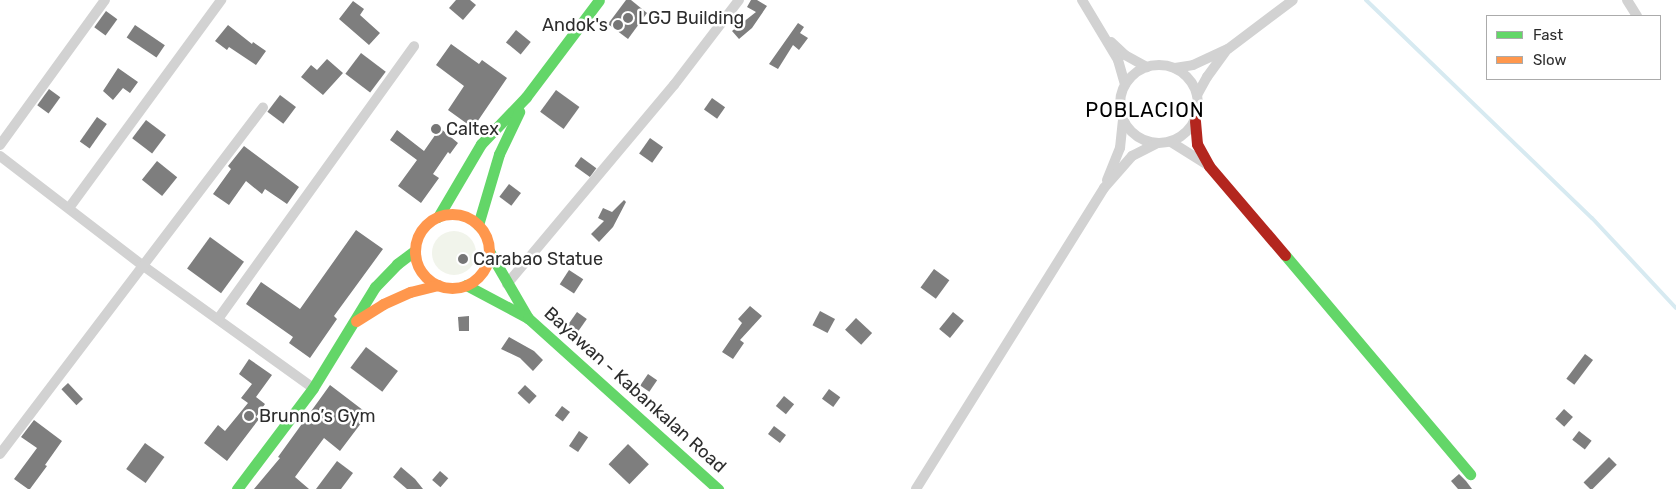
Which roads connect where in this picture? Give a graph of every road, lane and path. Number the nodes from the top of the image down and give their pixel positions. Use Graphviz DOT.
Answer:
graph roads {
  1 [pos="105,0"];
  2 [pos="221,0"];
  3 [pos="599,0"];
  4 [pos="739,0"];
  5 [pos="1082,0"];
  6 [pos="1293,0"];
  7 [pos="1627,0"];
  8 [pos="1636,15"];
  9 [pos="1103,34"];
  10 [pos="414,46"];
  11 [pos="1228,48"];
  12 [pos="1147,67"];
  13 [pos="1175,68"];
  14 [pos="1125,84"];
  15 [pos="1197,95"];
  16 [pos="526,97"];
  17 [pos="264,108"];
  18 [pos="1123,121"];
  19 [pos="1195,121"];
  20 [pos="1171,142"];
  21 [pos="1156,144"];
  22 [pos="0,145"];
  23 [pos="0,156"];
  24 [pos="1209,166"];
  25 [pos="1104,188"];
  26 [pos="70,208"];
  27 [pos="438,217"];
  28 [pos="478,225"];
  29 [pos="414,251"];
  30 [pos="489,251"];
  31 [pos="142,265"];
  32 [pos="507,284"];
  33 [pos="438,285"];
  34 [pos="466,286"];
  35 [pos="528,318"];
  36 [pos="218,319"];
  37 [pos="353,322"];
  38 [pos="313,388"];
  39 [pos="0,454"];
  40 [pos="1470,474"];
  41 [pos="237,489"];
  42 [pos="718,489"];
  43 [pos="916,489"];
  1 -- 22 [label="street"];
  2 -- 26 [label="street"];
  3 -- 16 [label="main road"];
  4 -- 32 [label="street"];
  5 -- 9 [label="street"];
  6 -- 11 [label="street"];
  7 -- 8 [label="street"];
  9 -- 12 [label="street"];
  9 -- 14 [label="street"];
  10 -- 36 [label="street"];
  11 -- 13 [label="street"];
  11 -- 15 [label="street"];
  12 -- 13 [label="street"];
  12 -- 14 [label="street"];
  13 -- 15 [label="street"];
  14 -- 18 [label="street"];
  15 -- 19 [label="street"];
  16 -- 27 [label="main road"];
  16 -- 28 [label="main road"];
  17 -- 31 [label="street"];
  18 -- 21 [label="street"];
  18 -- 25 [label="street"];
  19 -- 20 [label="street"];
  19 -- 24 [label="main road"];
  20 -- 21 [label="street"];
  20 -- 24 [label="street"];
  21 -- 25 [label="street"];
  23 -- 26 [label="street"];
  24 -- 40 [label="main road"];
  25 -- 43 [label="street"];
  26 -- 31 [label="street"];
  27 -- 28 [label="main road"];
  27 -- 29 [label="main road"];
  28 -- 30 [label="main road"];
  29 -- 33 [label="main road"];
  29 -- 37 [label="main road"];
  30 -- 32 [label="main road, Bayawan - Kabankalan Road"];
  30 -- 34 [label="main road"];
  31 -- 36 [label="street"];
  31 -- 39 [label="street"];
  32 -- 35 [label="main road, Bayawan - Kabankalan Road"];
  33 -- 34 [label="main road"];
  33 -- 37 [label="main road"];
  34 -- 35 [label="main road, Bayawan - Kabankalan Road"];
  35 -- 42 [label="main road, Bayawan - Kabankalan Road"];
  36 -- 38 [label="street"];
  37 -- 38 [label="main road"];
  38 -- 41 [label="main road"];
}
